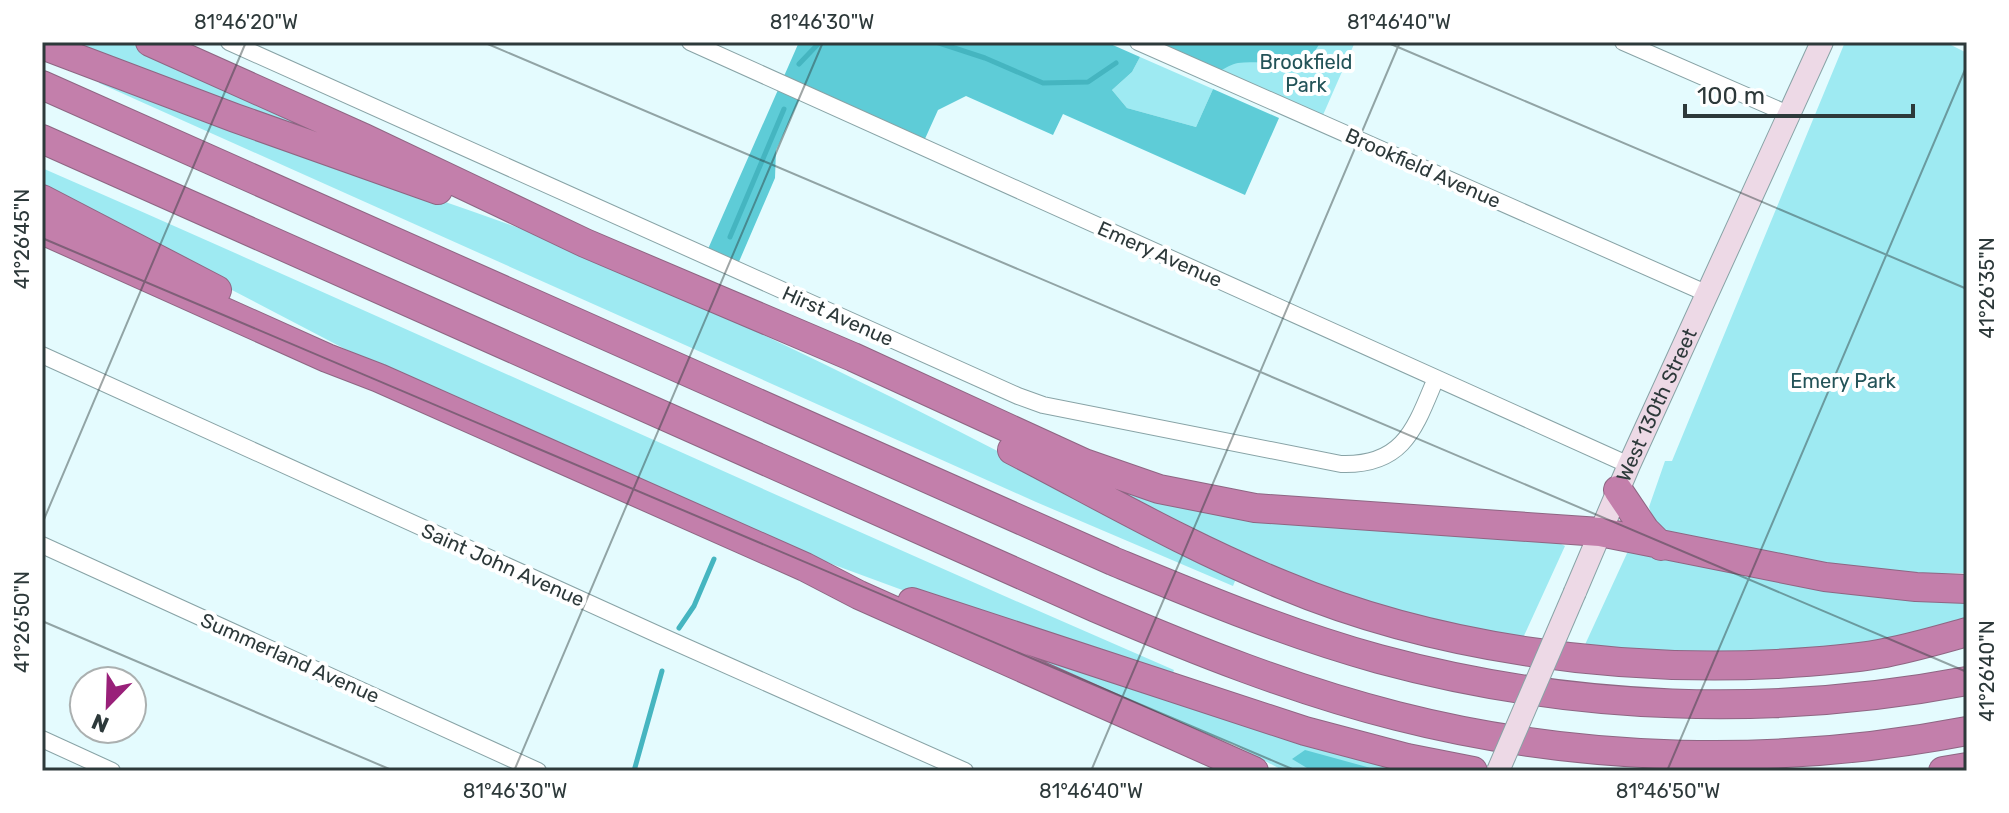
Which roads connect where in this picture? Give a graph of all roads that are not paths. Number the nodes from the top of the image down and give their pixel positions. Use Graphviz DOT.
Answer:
graph roads {
  1 [pos="150,42"];
  2 [pos="229,42"];
  3 [pos="690,42"];
  4 [pos="1138,42"];
  5 [pos="1623,42"];
  6 [pos="1822,42"];
  7 [pos="42,45"];
  8 [pos="42,85"];
  9 [pos="1788,114"];
  10 [pos="42,139"];
  11 [pos="42,199"];
  12 [pos="42,230"];
  13 [pos="585,243"];
  14 [pos="1708,294"];
  15 [pos="748,314"];
  16 [pos="43,359"];
  17 [pos="379,378"];
  18 [pos="1436,378"];
  19 [pos="1624,477"];
  20 [pos="1600,532"];
  21 [pos="42,545"];
  22 [pos="1661,546"];
  23 [pos="805,567"];
  24 [pos="1967,589"];
  25 [pos="1967,632"];
  26 [pos="1967,681"];
  27 [pos="1967,731"];
  28 [pos="42,739"];
  29 [pos="1967,767"];
  30 [pos="112,771"];
  31 [pos="538,771"];
  32 [pos="965,771"];
  33 [pos="1254,771"];
  34 [pos="1473,771"];
  35 [pos="1498,771"];
  36 [pos="1943,771"];
  1 -- 13 [label="highway"];
  2 -- 18 [label="street, Hirst Avenue"];
  3 -- 18 [label="street, Emery Avenue"];
  4 -- 14 [label="street, Brookfield Avenue"];
  5 -- 9 [label="street"];
  6 -- 9 [label="main road, West 130th Street"];
  7 -- 13 [label="highway"];
  8 -- 26 [label="highway"];
  9 -- 14 [label="main road, West 130th Street"];
  10 -- 27 [label="highway"];
  11 -- 17 [label="highway"];
  12 -- 17 [label="highway"];
  13 -- 15 [label="highway"];
  14 -- 19 [label="main road, West 130th Street"];
  15 -- 20 [label="highway"];
  15 -- 25 [label="highway"];
  16 -- 32 [label="street, Saint John Avenue"];
  17 -- 23 [label="highway"];
  18 -- 19 [label="street, Emery Avenue"];
  19 -- 20 [label="main road, West 130th Street"];
  19 -- 22 [label="highway"];
  20 -- 22 [label="highway"];
  20 -- 35 [label="main road, West 130th Street, bridge"];
  21 -- 31 [label="street, Summerland Avenue"];
  22 -- 24 [label="highway"];
  23 -- 33 [label="highway"];
  23 -- 34 [label="highway"];
  28 -- 30 [label="street"];
  29 -- 36 [label="highway"];
}
